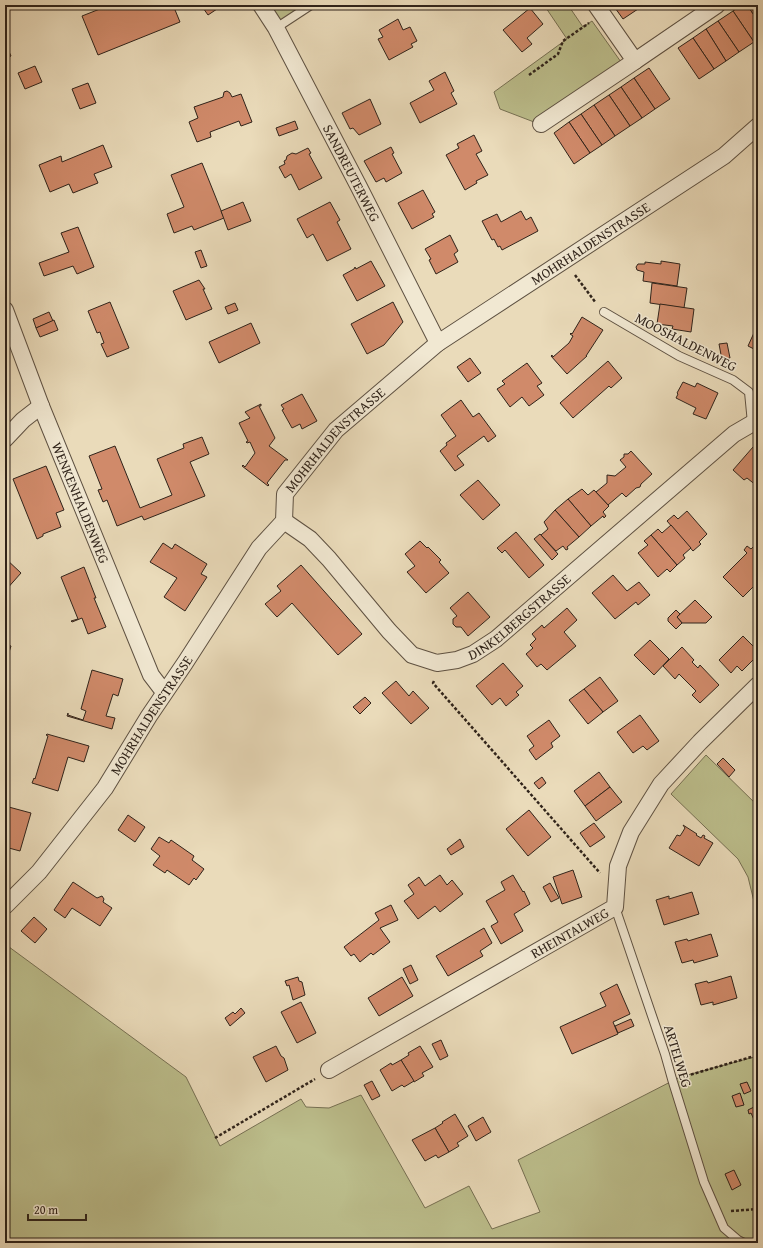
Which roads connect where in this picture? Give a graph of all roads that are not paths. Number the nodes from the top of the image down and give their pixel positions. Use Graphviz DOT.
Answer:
graph roads {
  1 [pos="261,5"];
  2 [pos="311,5"];
  3 [pos="596,5"];
  4 [pos="717,5"];
  5 [pos="276,28"];
  6 [pos="635,61"];
  7 [pos="541,124"];
  8 [pos="758,126"];
  9 [pos="5,310"];
  10 [pos="604,312"];
  11 [pos="438,343"];
  12 [pos="41,406"];
  13 [pos="755,422"];
  14 [pos="5,439"];
  15 [pos="284,521"];
  16 [pos="758,684"];
  17 [pos="164,692"];
  18 [pos="615,899"];
  19 [pos="5,906"];
  20 [pos="329,1070"];
  21 [pos="744,1243"];
  1 -- 5 [label="street, SANDREUTERWEG"];
  2 -- 5 [label="lane"];
  3 -- 6 [label="street"];
  4 -- 6 [label="street"];
  5 -- 11 [label="street, SANDREUTERWEG"];
  6 -- 7 [label="street"];
  8 -- 11 [label="street, MOHRHALDENSTRASSE"];
  9 -- 12 [label="street, WENKENHALDENWEG"];
  10 -- 13 [label="lane, MOOSHALDENWEG"];
  11 -- 15 [label="street, MOHRHALDENSTRASSE"];
  12 -- 14 [label="street"];
  12 -- 17 [label="street, WENKENHALDENWEG"];
  13 -- 15 [label="street, DINKELBERGSTRASSE"];
  15 -- 17 [label="street, MOHRHALDENSTRASSE"];
  16 -- 18 [label="street, RHEINTALWEG"];
  17 -- 19 [label="street, MOHRHALDENSTRASSE"];
  18 -- 20 [label="street, RHEINTALWEG"];
  18 -- 21 [label="lane, ARTELWEG"];
}
